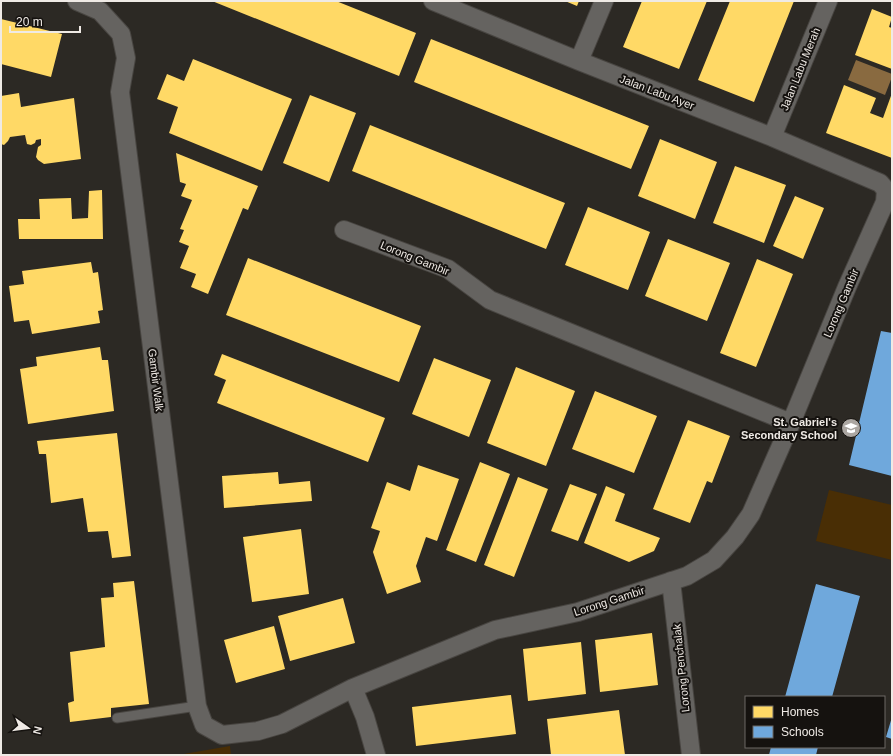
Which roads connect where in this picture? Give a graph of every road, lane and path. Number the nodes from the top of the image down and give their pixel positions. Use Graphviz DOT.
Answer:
graph roads {
  1 [pos="77,1"];
  2 [pos="433,1"];
  3 [pos="604,1"];
  4 [pos="828,1"];
  5 [pos="579,61"];
  6 [pos="772,136"];
  7 [pos="880,183"];
  8 [pos="344,230"];
  9 [pos="791,424"];
  10 [pos="671,581"];
  11 [pos="353,688"];
  12 [pos="197,706"];
  13 [pos="117,718"];
  14 [pos="204,725"];
  15 [pos="376,755"];
  16 [pos="691,755"];
  1 -- 12 [label="street, Gambir Walk"];
  2 -- 5 [label="street, Jalan Labu Ayer"];
  3 -- 5 [label="street"];
  4 -- 6 [label="street, Jalan Labu Merah"];
  5 -- 6 [label="street, Jalan Labu Ayer"];
  6 -- 7 [label="street, Jalan Labu Ayer"];
  7 -- 9 [label="street, Lorong Gambir"];
  8 -- 9 [label="street, Lorong Gambir"];
  9 -- 10 [label="street, Lorong Gambir"];
  10 -- 11 [label="street, Lorong Gambir"];
  10 -- 16 [label="street, Lorong Penchalak"];
  11 -- 14 [label="street, Lorong Gambir"];
  11 -- 15 [label="street"];
  12 -- 13 [label="lane"];
  12 -- 14 [label="street, Gambir Walk"];
}
